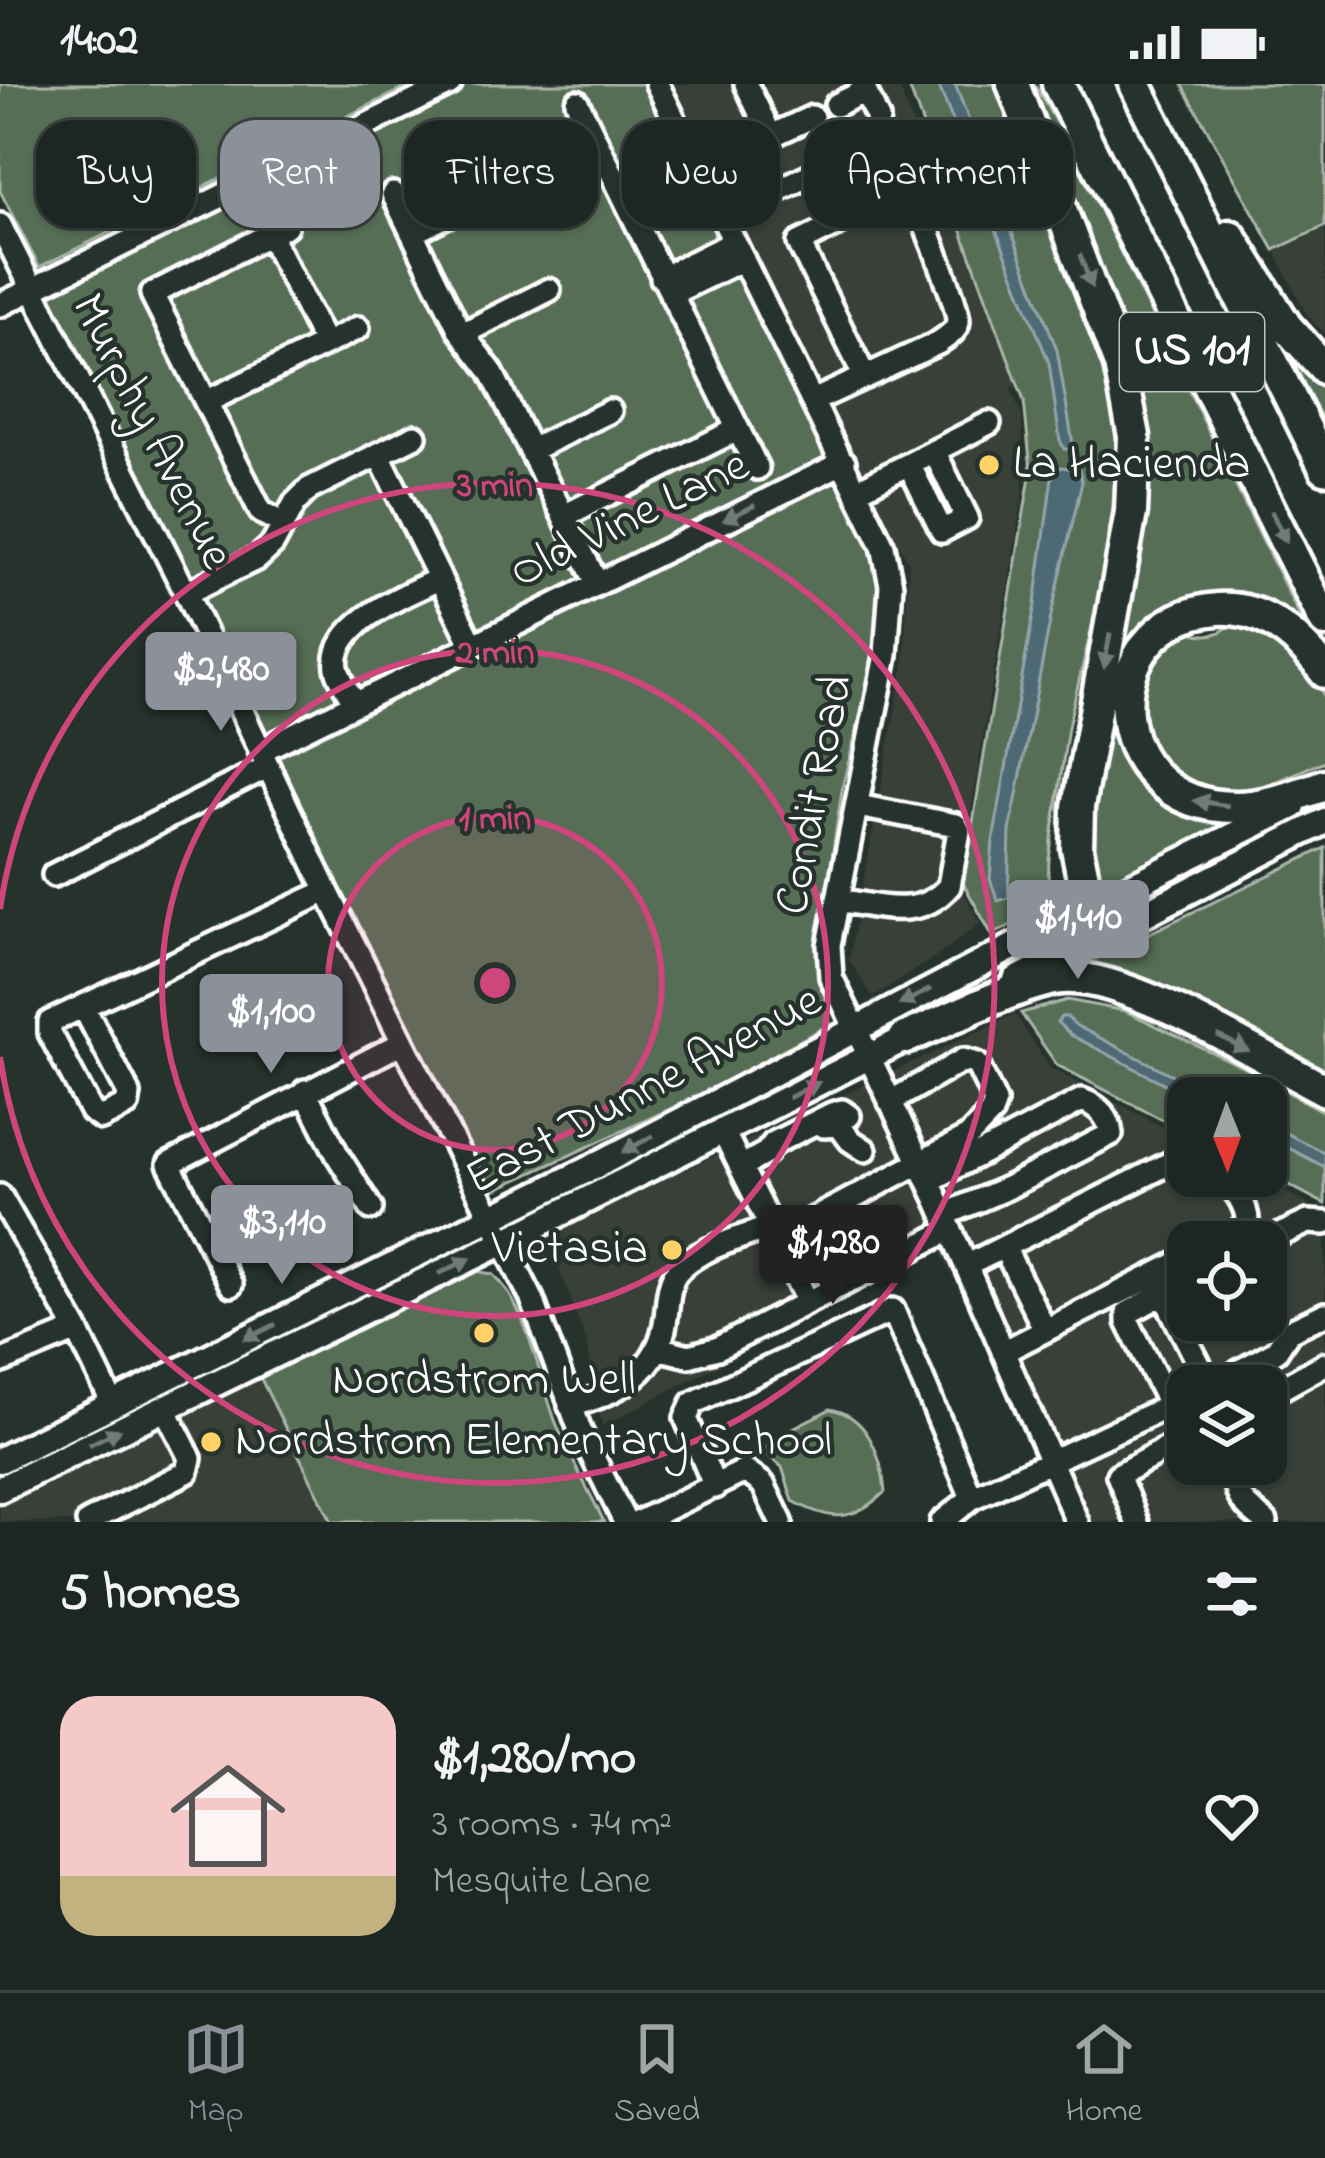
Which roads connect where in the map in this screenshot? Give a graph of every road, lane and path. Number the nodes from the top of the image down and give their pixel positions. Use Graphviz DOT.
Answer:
graph roads {
  1 [pos="450,84"];
  2 [pos="657,84"];
  3 [pos="746,84"];
  4 [pos="1013,84"];
  5 [pos="1058,84"];
  6 [pos="1136,86"];
  7 [pos="863,87"];
  8 [pos="577,102"];
  9 [pos="836,105"];
  10 [pos="812,117"];
  11 [pos="585,120"];
  12 [pos="675,120"];
  13 [pos="763,120"];
  14 [pos="780,132"];
  15 [pos="598,147"];
  16 [pos="780,190"];
  17 [pos="393,194"];
  18 [pos="0,225"];
  19 [pos="422,228"];
  20 [pos="727,228"];
  21 [pos="412,233"];
  22 [pos="738,250"];
  23 [pos="666,286"];
  24 [pos="32,290"];
  25 [pos="549,290"];
  26 [pos="0,305"];
  27 [pos="358,328"];
  28 [pos="462,334"];
  29 [pos="325,344"];
  30 [pos="1325,369"];
  31 [pos="865,377"];
  32 [pos="813,401"];
  33 [pos="206,402"];
  34 [pos="610,411"];
  35 [pos="989,423"];
  36 [pos="738,428"];
  37 [pos="415,436"];
  38 [pos="531,450"];
  39 [pos="934,451"];
  40 [pos="379,455"];
  41 [pos="844,462"];
  42 [pos="909,464"];
  43 [pos="1325,467"];
  44 [pos="757,468"];
  45 [pos="858,490"];
  46 [pos="564,516"];
  47 [pos="283,524"];
  48 [pos="439,579"];
  49 [pos="597,583"];
  50 [pos="186,593"];
  51 [pos="1325,620"];
  52 [pos="472,644"];
  53 [pos="1325,672"];
  54 [pos="354,703"];
  55 [pos="263,759"];
  56 [pos="1325,788"];
  57 [pos="858,806"];
  58 [pos="1325,821"];
  59 [pos="54,875"];
  60 [pos="327,891"];
  61 [pos="838,900"];
  62 [pos="1089,907"];
  63 [pos="1132,921"];
  64 [pos="83,1006"];
  65 [pos="853,1029"];
  66 [pos="904,1038"];
  67 [pos="402,1043"];
  68 [pos="868,1058"];
  69 [pos="1325,1090"];
  70 [pos="305,1091"];
  71 [pos="890,1102"];
  72 [pos="849,1116"];
  73 [pos="723,1131"];
  74 [pos="865,1150"];
  75 [pos="766,1153"];
  76 [pos="961,1164"];
  77 [pos="1167,1165"];
  78 [pos="741,1167"];
  79 [pos="924,1172"];
  80 [pos="0,1196"];
  81 [pos="979,1200"];
  82 [pos="371,1208"];
  83 [pos="493,1218"];
  84 [pos="947,1222"];
  85 [pos="1325,1222"];
  86 [pos="1287,1232"];
  87 [pos="773,1233"];
  88 [pos="504,1242"];
  89 [pos="1004,1247"];
  90 [pos="966,1266"];
  91 [pos="1167,1269"];
  92 [pos="231,1285"];
  93 [pos="1167,1290"];
  94 [pos="1163,1292"];
  95 [pos="807,1301"];
  96 [pos="1325,1314"];
  97 [pos="77,1330"];
  98 [pos="1045,1330"];
  99 [pos="657,1348"];
  100 [pos="1003,1352"];
  101 [pos="0,1361"];
  102 [pos="1325,1364"];
  103 [pos="1205,1365"];
  104 [pos="1252,1365"];
  105 [pos="1167,1383"];
  106 [pos="1287,1385"];
  107 [pos="113,1404"];
  108 [pos="570,1406"];
  109 [pos="164,1407"];
  110 [pos="1167,1408"];
  111 [pos="71,1425"];
  112 [pos="1167,1448"];
  113 [pos="0,1460"];
  114 [pos="1051,1464"];
  115 [pos="0,1473"];
  116 [pos="1234,1485"];
  117 [pos="715,1486"];
  118 [pos="0,1489"];
  119 [pos="972,1498"];
  120 [pos="88,1522"];
  121 [pos="626,1522"];
  122 [pos="639,1522"];
  123 [pos="781,1522"];
  124 [pos="942,1522"];
  125 [pos="1077,1522"];
  126 [pos="1137,1522"];
  127 [pos="1266,1522"];
  1 -- 24 [label="street"];
  2 -- 12 [label="street, Condit Road"];
  3 -- 13 [label="street"];
  4 -- 62 [label="highway, one-way"];
  5 -- 51 [label="highway, US 101, one-way"];
  6 -- 30 [label="highway"];
  6 -- 43 [label="highway, US 101"];
  7 -- 9 [label="street"];
  7 -- 16 [label="street"];
  8 -- 11 [label="street"];
  10 -- 14 [label="street"];
  15 -- 23 [label="street"];
  17 -- 21 [label="street"];
  18 -- 24 [label="street, Murphy Avenue"];
  19 -- 21 [label="street"];
  20 -- 22 [label="street, Condit Road"];
  21 -- 28 [label="street"];
  22 -- 23 [label="street"];
  22 -- 32 [label="street, Condit Road"];
  23 -- 36 [label="street"];
  24 -- 26 [label="street"];
  24 -- 50 [label="street, Murphy Avenue"];
  25 -- 28 [label="street"];
  27 -- 29 [label="street"];
  28 -- 38 [label="street"];
  29 -- 33 [label="street"];
  29 -- 33 [label="street"];
  31 -- 31 [label="street"];
  31 -- 32 [label="street"];
  32 -- 41 [label="street, Condit Road"];
  33 -- 47 [label="street"];
  34 -- 38 [label="street"];
  35 -- 39 [label="street"];
  36 -- 44 [label="street"];
  36 -- 46 [label="street"];
  37 -- 40 [label="street"];
  38 -- 46 [label="street"];
  39 -- 42 [label="street"];
  39 -- 42 [label="street"];
  40 -- 47 [label="street"];
  40 -- 48 [label="street"];
  41 -- 45 [label="street, Condit Road"];
  41 -- 49 [label="street, Old Vine Lane, one-way"];
  42 -- 45 [label="street"];
  45 -- 57 [label="street, Condit Road"];
  46 -- 49 [label="street"];
  47 -- 50 [label="street"];
  48 -- 52 [label="street"];
  48 -- 54 [label="street"];
  49 -- 52 [label="street, Old Vine Lane"];
  50 -- 55 [label="street, Murphy Avenue"];
  52 -- 54 [label="street, Old Vine Lane"];
  56 -- 53 [label="highway, one-way"];
  54 -- 55 [label="street, Old Vine Lane"];
  55 -- 59 [label="street, Old Vine Lane"];
  55 -- 60 [label="street, Murphy Avenue"];
  56 -- 62 [label="main road, East Dunne Avenue"];
  57 -- 61 [label="street, Condit Road"];
  57 -- 61 [label="street"];
  58 -- 63 [label="main road, East Dunne Avenue"];
  60 -- 64 [label="street"];
  60 -- 67 [label="street, Murphy Avenue"];
  61 -- 65 [label="street, Condit Road"];
  62 -- 63 [label="highway"];
  62 -- 65 [label="main road, East Dunne Avenue, one-way"];
  63 -- 66 [label="main road, East Dunne Avenue"];
  64 -- 64 [label="street"];
  65 -- 68 [label="street, Condit Road"];
  65 -- 83 [label="main road, East Dunne Avenue, one-way"];
  66 -- 68 [label="main road, East Dunne Avenue"];
  66 -- 69 [label="highway, one-way"];
  67 -- 70 [label="street"];
  67 -- 83 [label="street, Murphy Avenue"];
  68 -- 71 [label="street, Condit Road"];
  73 -- 68 [label="main road, East Dunne Avenue, one-way"];
  70 -- 82 [label="street"];
  70 -- 92 [label="street"];
  71 -- 79 [label="street, Condit Road"];
  71 -- 79 [label="street"];
  72 -- 75 [label="street"];
  73 -- 78 [label="street"];
  73 -- 88 [label="main road, East Dunne Avenue"];
  74 -- 75 [label="street"];
  75 -- 78 [label="street"];
  76 -- 79 [label="street"];
  76 -- 81 [label="street"];
  76 -- 81 [label="street"];
  77 -- 89 [label="street"];
  78 -- 87 [label="street"];
  79 -- 84 [label="street, Condit Road"];
  79 -- 87 [label="street"];
  80 -- 97 [label="street"];
  81 -- 84 [label="street"];
  83 -- 88 [label="street, Murphy Avenue"];
  83 -- 107 [label="main road, East Dunne Avenue, one-way"];
  84 -- 90 [label="street, Condit Road"];
  84 -- 95 [label="street"];
  85 -- 86 [label="street"];
  87 -- 95 [label="street"];
  87 -- 99 [label="street"];
  88 -- 108 [label="street, Murphy Avenue"];
  109 -- 88 [label="main road, East Dunne Avenue, one-way"];
  89 -- 90 [label="street"];
  89 -- 98 [label="street"];
  90 -- 100 [label="street, Condit Road"];
  91 -- 98 [label="street"];
  93 -- 94 [label="street"];
  94 -- 103 [label="street"];
  94 -- 105 [label="street"];
  95 -- 99 [label="street"];
  96 -- 104 [label="street"];
  97 -- 101 [label="street"];
  97 -- 107 [label="street"];
  98 -- 100 [label="street"];
  99 -- 108 [label="street"];
  100 -- 114 [label="street, Condit Road"];
  102 -- 106 [label="street"];
  107 -- 111 [label="main road, East Dunne Avenue"];
  108 -- 121 [label="street, Murphy Avenue"];
  118 -- 109 [label="main road, East Dunne Avenue, one-way"];
  109 -- 120 [label="street"];
  110 -- 114 [label="street"];
  111 -- 113 [label="main road, East Dunne Avenue"];
  111 -- 115 [label="main road"];
  112 -- 126 [label="street"];
  114 -- 119 [label="street"];
  114 -- 125 [label="street, Condit Road"];
  116 -- 127 [label="street"];
  117 -- 119 [label="street"];
  117 -- 122 [label="street"];
  117 -- 123 [label="street"];
  119 -- 124 [label="street"];
}
